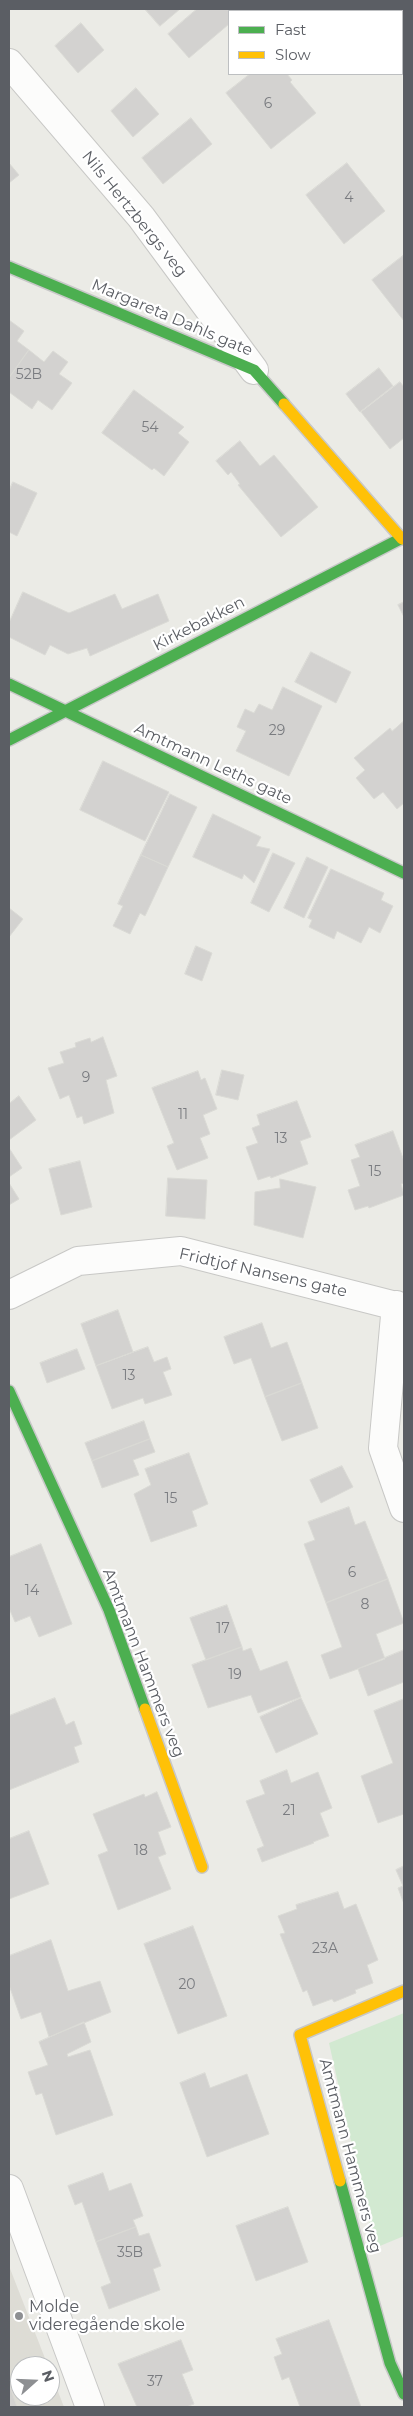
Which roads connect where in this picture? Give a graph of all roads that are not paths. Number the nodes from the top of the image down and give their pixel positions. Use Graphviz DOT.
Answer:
graph roads {
  1 [pos="9,64"];
  2 [pos="9,266"];
  3 [pos="254,370"];
  4 [pos="403,538"];
  5 [pos="9,684"];
  6 [pos="64,711"];
  7 [pos="9,740"];
  8 [pos="404,873"];
  9 [pos="9,1296"];
  10 [pos="400,1307"];
  11 [pos="9,1391"];
  12 [pos="404,1508"];
  13 [pos="202,1867"];
  14 [pos="404,1991"];
  15 [pos="9,2189"];
  16 [pos="404,2394"];
  17 [pos="90,2407"];
  1 -- 3 [label="street, Nils Hertzbergs veg"];
  2 -- 3 [label="street, Margareta Dahls gate"];
  3 -- 4 [label="street, Margareta Dahls gate"];
  4 -- 6 [label="street, Kirkebakken"];
  5 -- 6 [label="street, Amtmann Leths gate"];
  6 -- 7 [label="street, Kirkebakken"];
  6 -- 8 [label="street, Amtmann Leths gate"];
  9 -- 10 [label="street, Fridtjof Nansens gate"];
  10 -- 12 [label="street"];
  11 -- 13 [label="street, Amtmann Hammers veg"];
  14 -- 16 [label="street, Amtmann Hammers veg"];
  15 -- 17 [label="street"];
}
